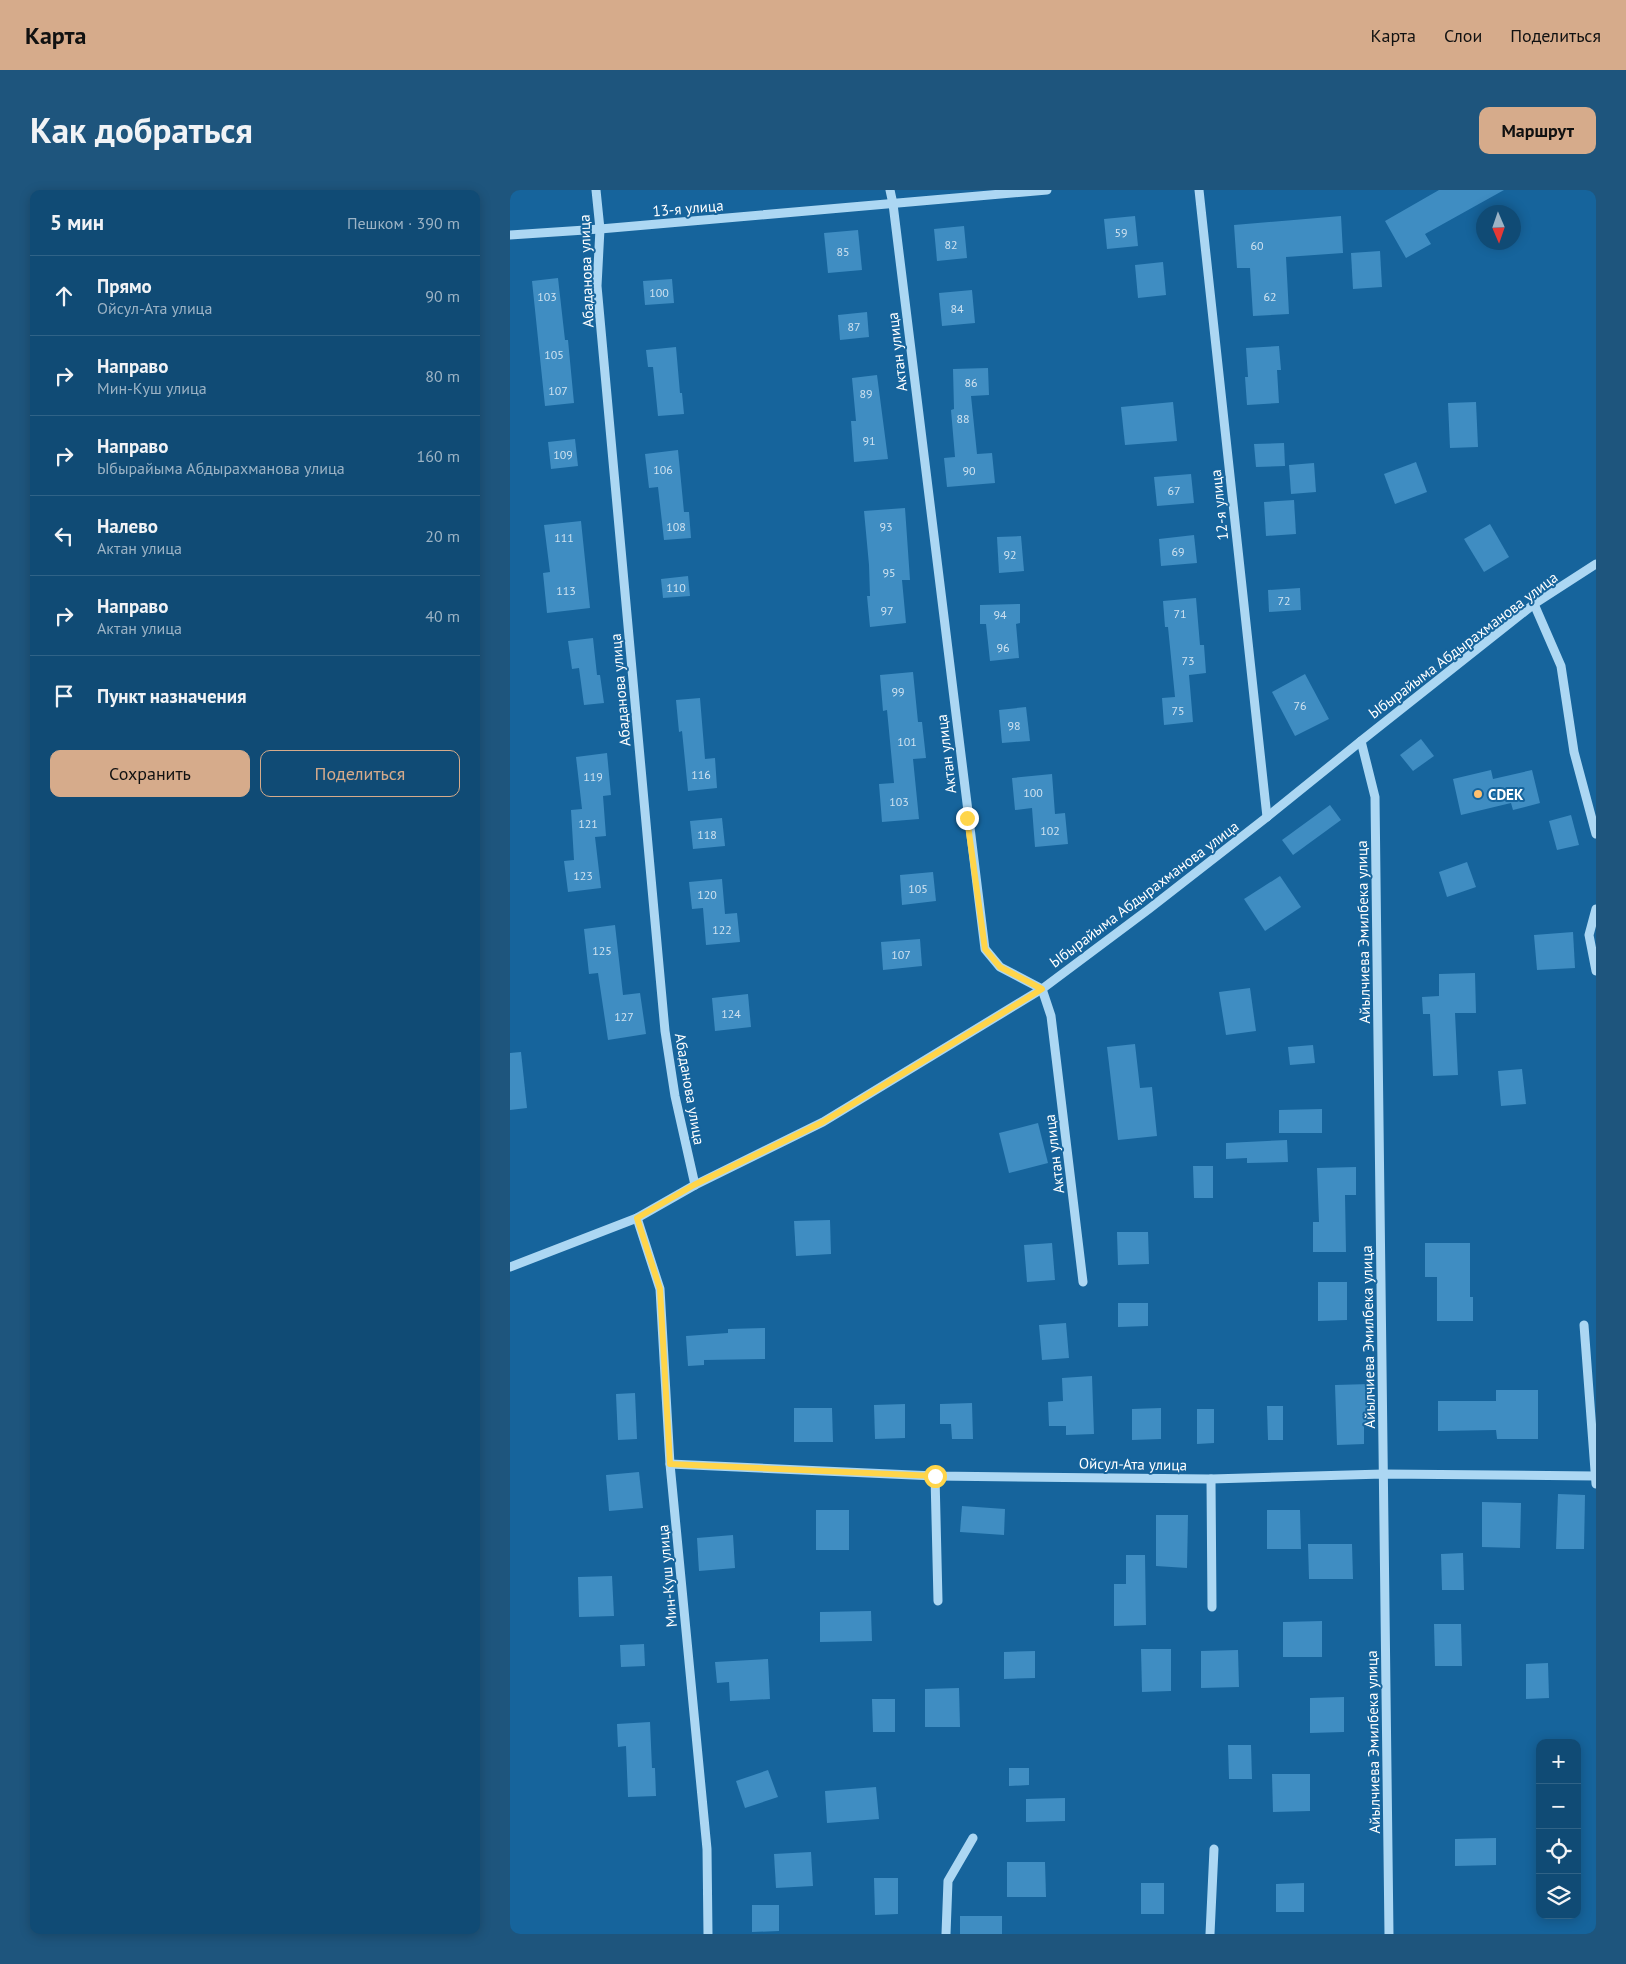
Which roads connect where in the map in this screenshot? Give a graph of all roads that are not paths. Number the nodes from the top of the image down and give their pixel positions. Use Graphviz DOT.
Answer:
graph roads {
  1 [pos="596,190"];
  2 [pos="890,190"];
  3 [pos="1047,190"];
  4 [pos="1199,190"];
  5 [pos="893,204"];
  6 [pos="600,229"];
  7 [pos="510,235"];
  8 [pos="1596,564"];
  9 [pos="1534,604"];
  10 [pos="1361,741"];
  11 [pos="1266,817"];
  12 [pos="1596,834"];
  13 [pos="1596,909"];
  14 [pos="1596,970"];
  15 [pos="1042,989"];
  16 [pos="694,1185"];
  17 [pos="637,1218"];
  18 [pos="510,1267"];
  19 [pos="1083,1282"];
  20 [pos="1584,1326"];
  21 [pos="670,1464"];
  22 [pos="1383,1474"];
  23 [pos="935,1476"];
  24 [pos="1596,1476"];
  25 [pos="1211,1479"];
  26 [pos="1596,1484"];
  27 [pos="938,1601"];
  28 [pos="1212,1607"];
  29 [pos="973,1838"];
  30 [pos="1214,1849"];
  31 [pos="708,1934"];
  32 [pos="946,1934"];
  33 [pos="1210,1934"];
  34 [pos="1389,1934"];
  1 -- 6 [label="street, Абаданова улица"];
  2 -- 5 [label="street, Актан улица"];
  3 -- 5 [label="street, 13-я улица"];
  4 -- 11 [label="street, 12-я улица"];
  5 -- 6 [label="street, 13-я улица"];
  5 -- 15 [label="street, Актан улица"];
  6 -- 7 [label="street, 13-я улица"];
  6 -- 16 [label="street, Абаданова улица"];
  8 -- 9 [label="street, Ыбырайыма Абдырахманова улица"];
  9 -- 10 [label="street, Ыбырайыма Абдырахманова улица"];
  9 -- 12 [label="street"];
  10 -- 11 [label="street, Ыбырайыма Абдырахманова улица"];
  10 -- 22 [label="street, Айылчиева Эмилбека улица"];
  11 -- 15 [label="street, Ыбырайыма Абдырахманова улица"];
  13 -- 14 [label="street"];
  15 -- 16 [label="street, Ыбырайыма Абдырахманова улица"];
  15 -- 19 [label="street, Актан улица"];
  16 -- 17 [label="street, Ыбырайыма Абдырахманова улица"];
  17 -- 18 [label="street, Ыбырайыма Абдырахманова улица"];
  17 -- 21 [label="street, Мин-Куш улица"];
  20 -- 24 [label="street"];
  21 -- 23 [label="street, Ойсул-Ата улица"];
  21 -- 31 [label="street, Мин-Куш улица"];
  22 -- 24 [label="street, Ойсул-Ата улица"];
  22 -- 25 [label="street, Ойсул-Ата улица"];
  22 -- 34 [label="street, Айылчиева Эмилбека улица"];
  23 -- 25 [label="street, Ойсул-Ата улица"];
  23 -- 27 [label="street"];
  24 -- 26 [label="street"];
  25 -- 28 [label="street"];
  29 -- 32 [label="street"];
  30 -- 33 [label="street"];
}
